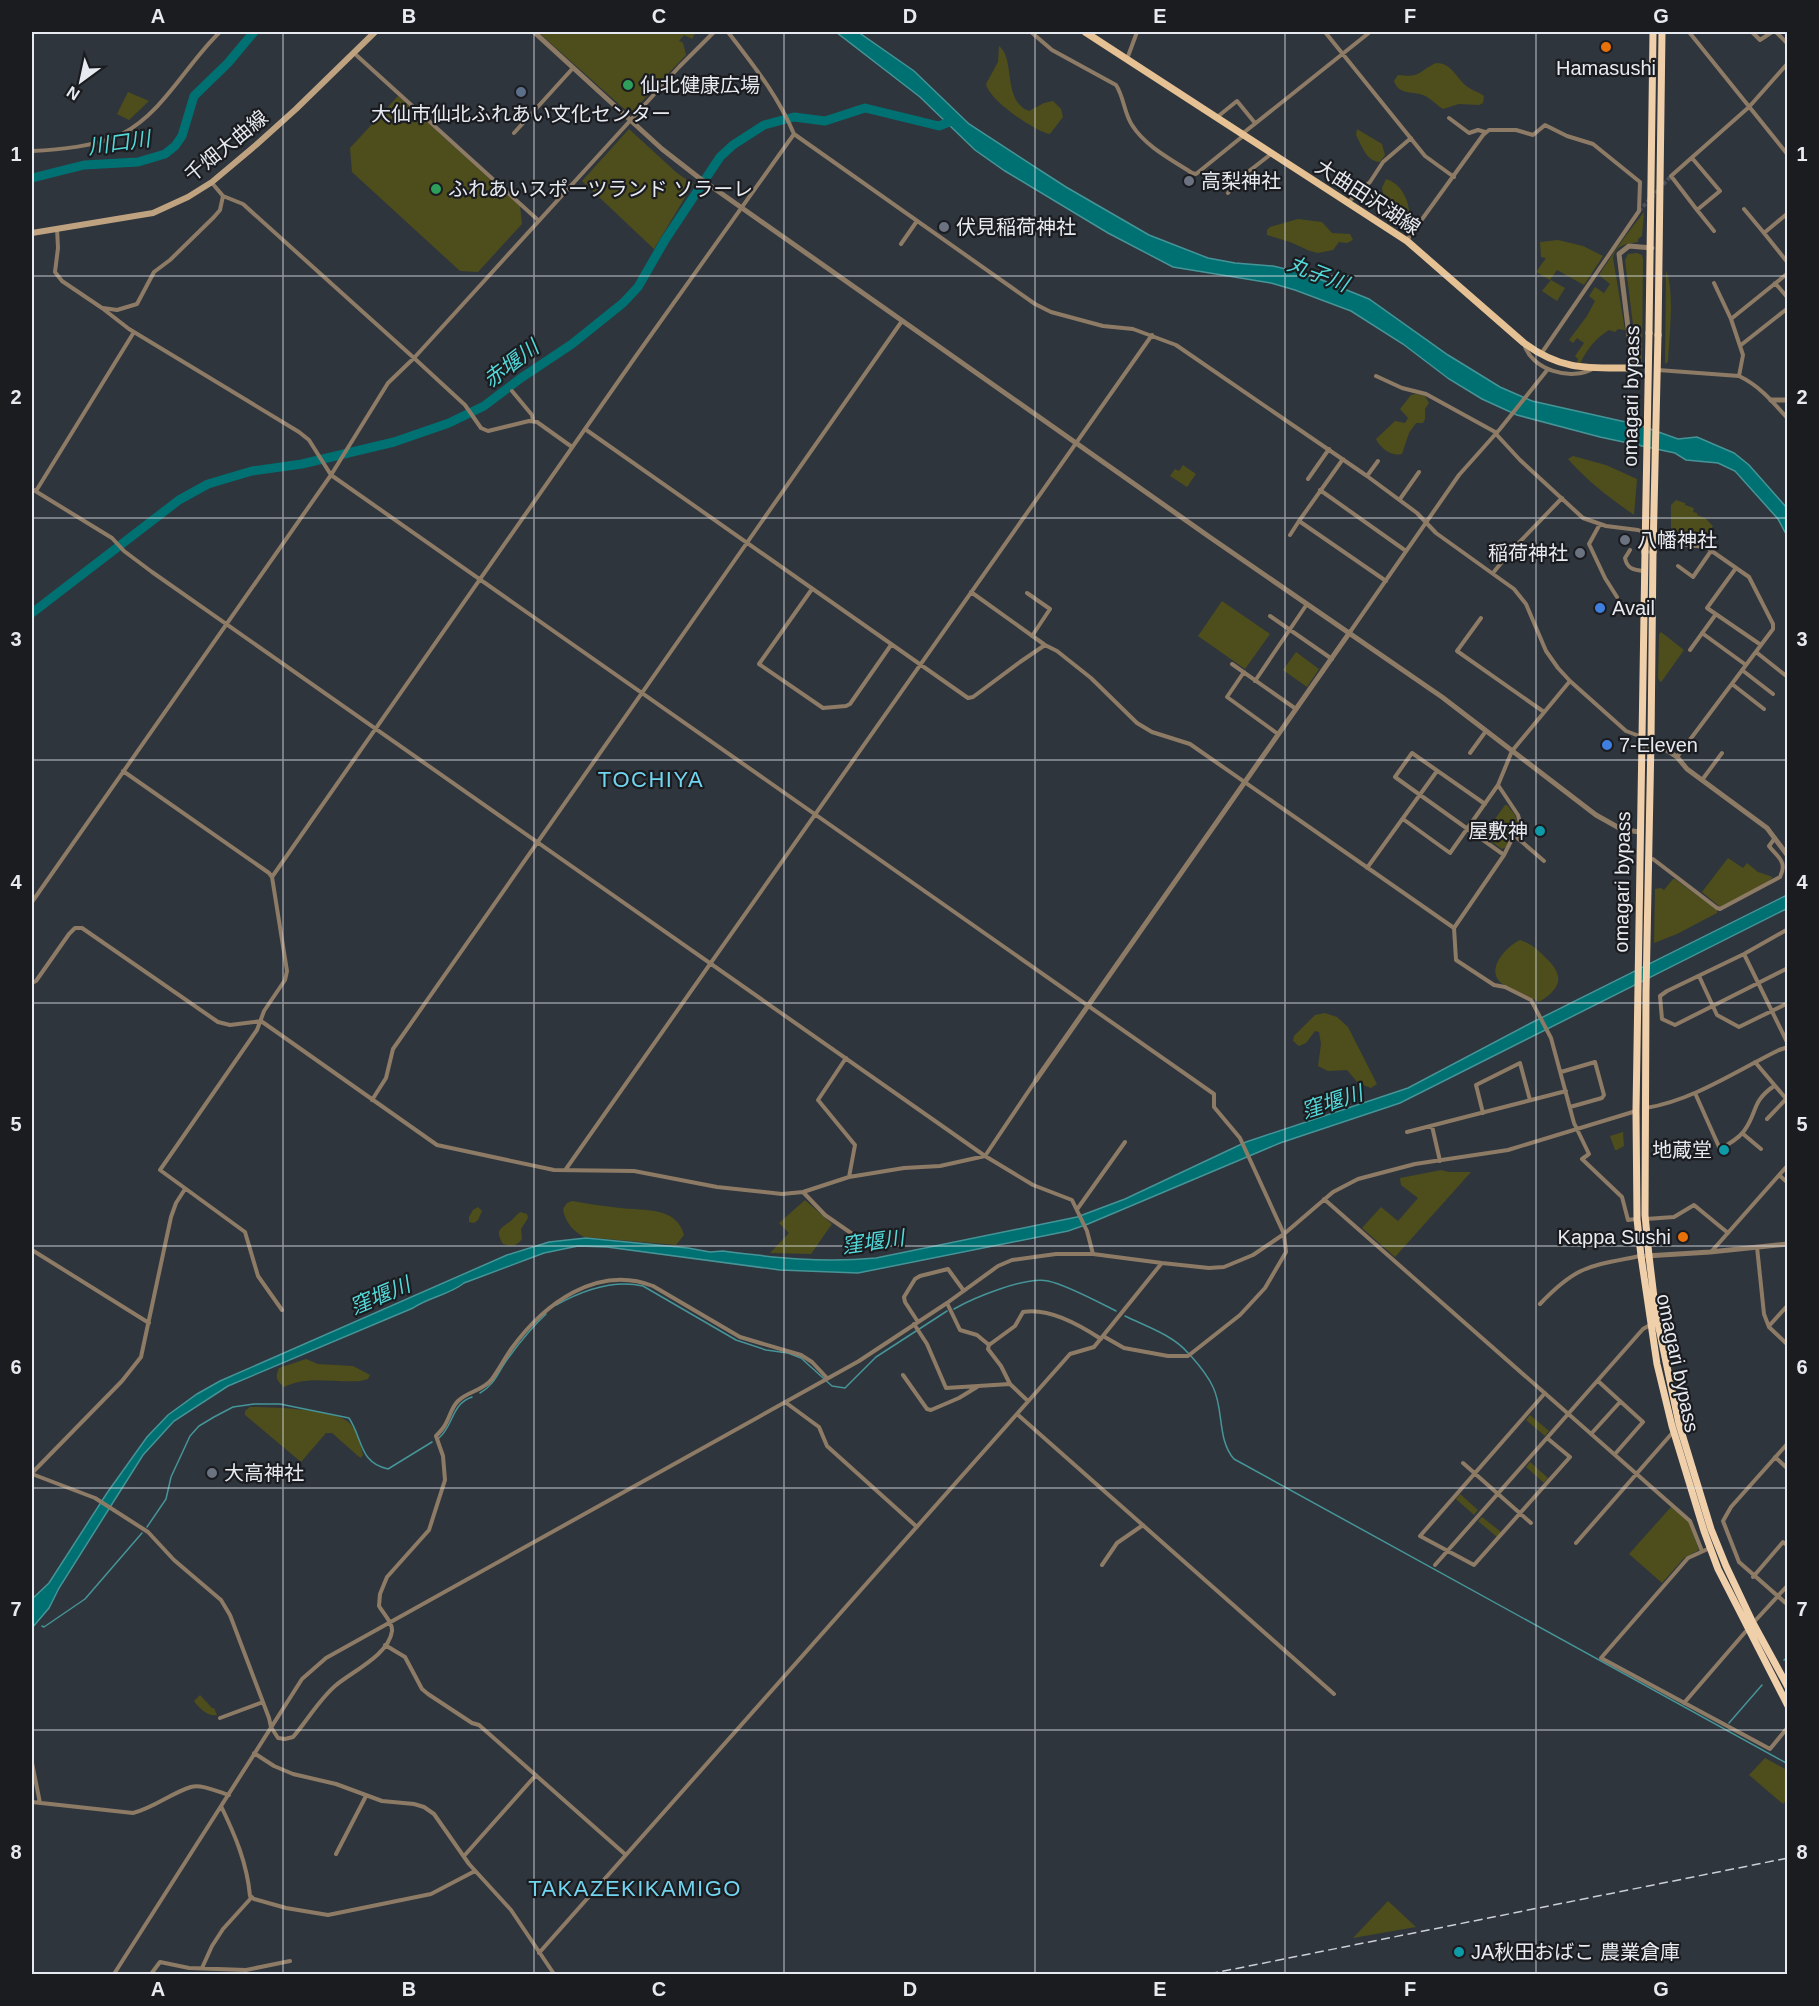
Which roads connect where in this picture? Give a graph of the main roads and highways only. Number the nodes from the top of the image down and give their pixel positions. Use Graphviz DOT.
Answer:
graph roads {
  1 [pos="375,32"];
  2 [pos="1085,32"];
  3 [pos="1653,32"];
  4 [pos="1662,32"];
  5 [pos="32,233"];
  6 [pos="1633,368"];
  7 [pos="1649,552"];
  8 [pos="1645,1256"];
  9 [pos="1714,1546"];
  10 [pos="1788,1687"];
  11 [pos="1788,1706"];
  1 -- 5 [label="main road, 千畑大曲線"];
  2 -- 6 [label="main road, 大曲田沢湖線"];
  3 -- 7 [label="highway, omagari bypass, bridge"];
  4 -- 7 [label="highway, omagari bypass, bridge"];
  7 -- 8 [label="highway, omagari bypass"];
  7 -- 8 [label="highway, omagari bypass"];
  8 -- 9 [label="highway, omagari bypass"];
  8 -- 9 [label="highway, omagari bypass"];
  9 -- 10 [label="highway, omagari bypass"];
  9 -- 11 [label="highway, omagari bypass"];
}
